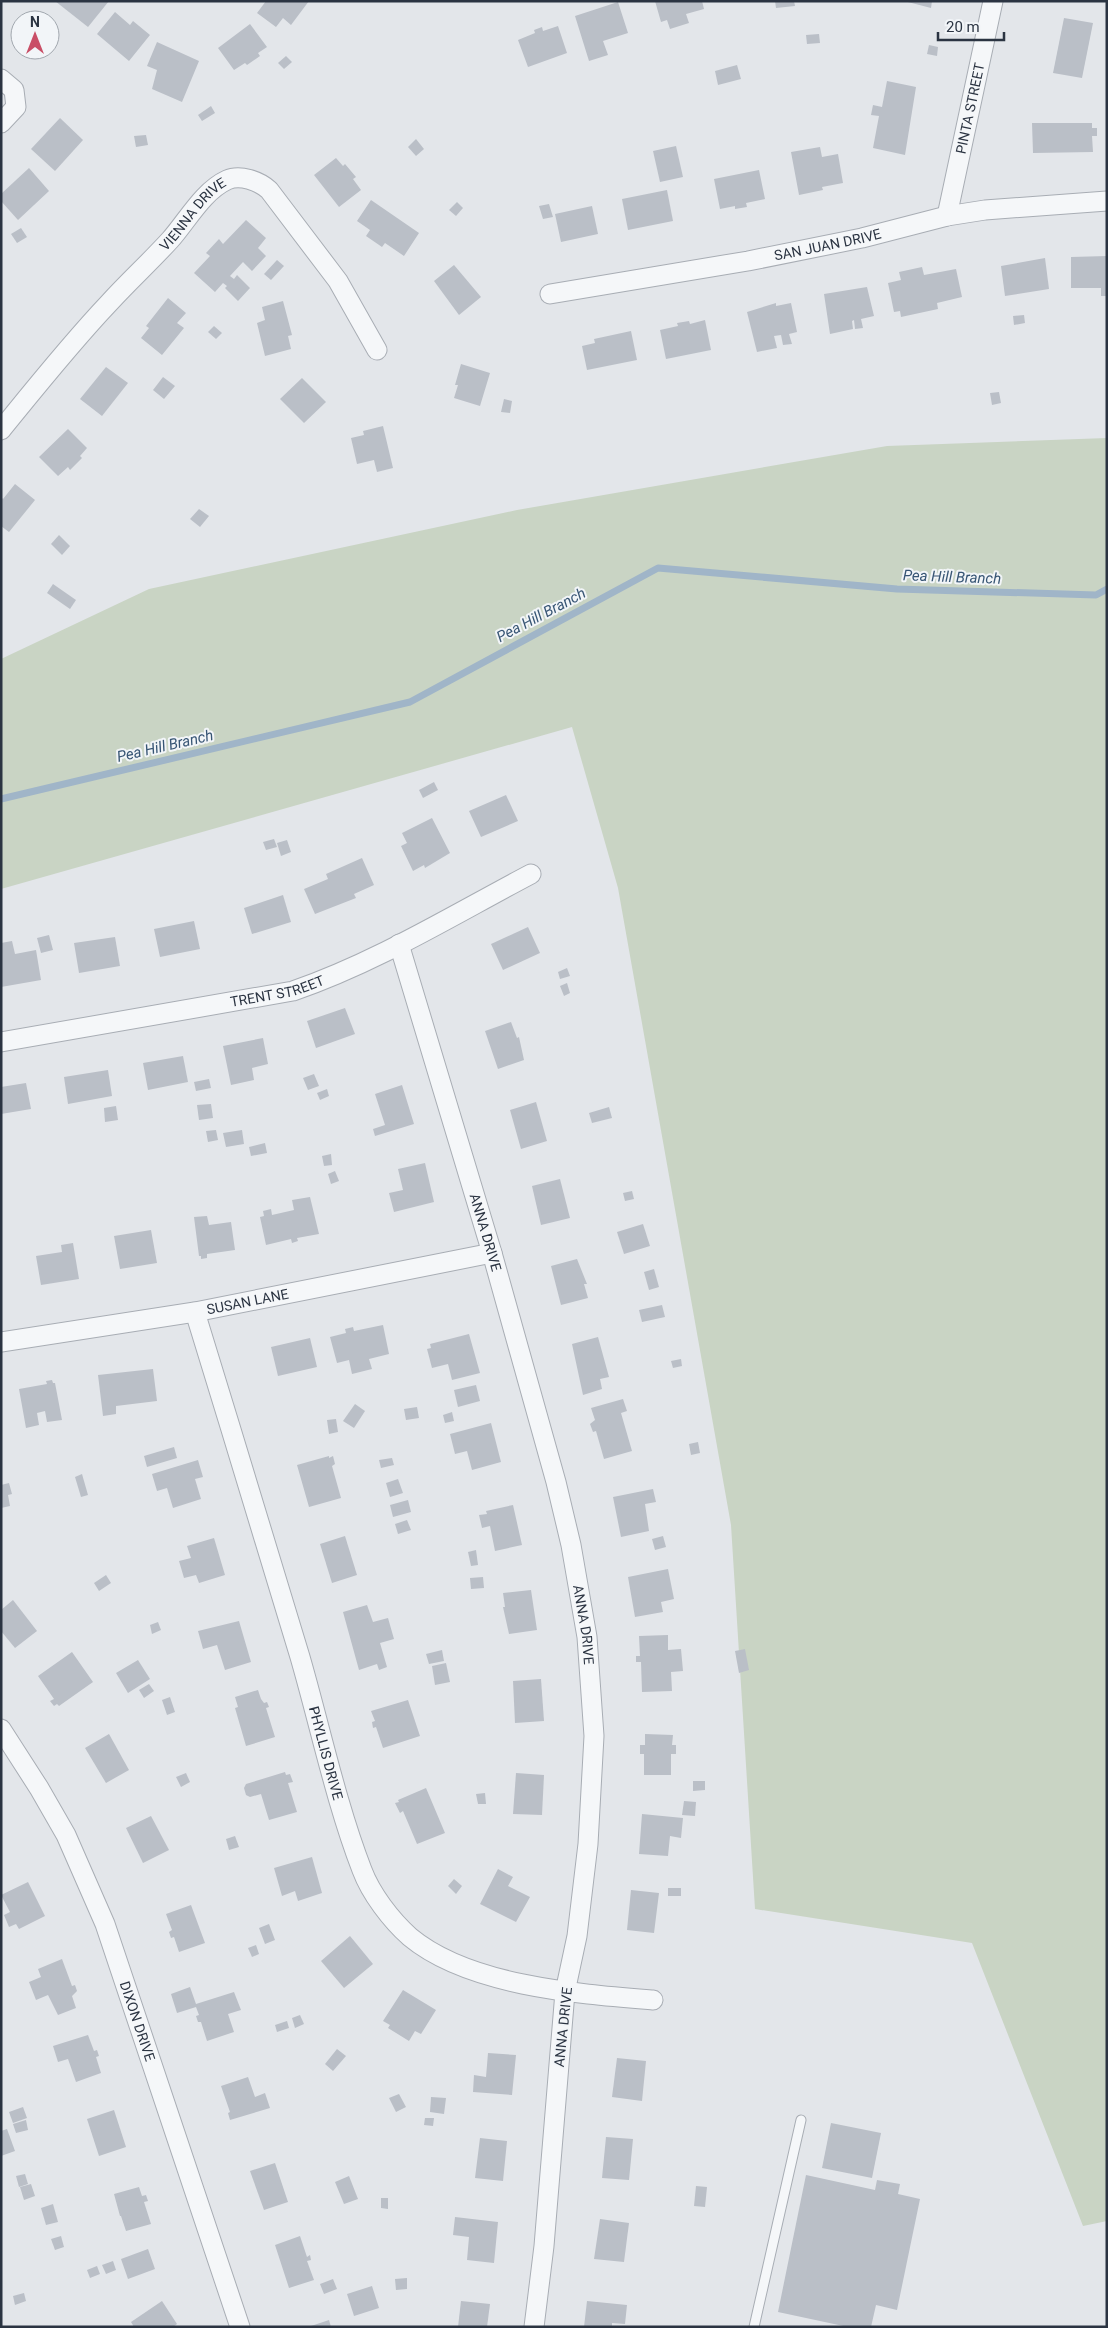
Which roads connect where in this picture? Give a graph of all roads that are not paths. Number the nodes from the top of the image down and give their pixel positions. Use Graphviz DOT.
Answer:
graph roads {
  1 [pos="992,1"];
  2 [pos="1,79"];
  3 [pos="1,123"];
  4 [pos="1107,201"];
  5 [pos="947,216"];
  6 [pos="550,294"];
  7 [pos="377,350"];
  8 [pos="1,430"];
  9 [pos="532,874"];
  10 [pos="399,944"];
  11 [pos="1,1042"];
  12 [pos="492,1253"];
  13 [pos="195,1312"];
  14 [pos="1,1342"];
  15 [pos="1,1729"];
  16 [pos="565,1992"];
  17 [pos="653,2000"];
  18 [pos="801,2120"];
  19 [pos="240,2327"];
  20 [pos="534,2327"];
  21 [pos="754,2327"];
  1 -- 5 [label="street, PINTA STREET"];
  2 -- 3 [label="street"];
  4 -- 5 [label="street, SAN JUAN DRIVE"];
  5 -- 6 [label="street, SAN JUAN DRIVE"];
  7 -- 8 [label="street, VIENNA DRIVE"];
  9 -- 10 [label="street, TRENT STREET"];
  10 -- 11 [label="street, TRENT STREET"];
  10 -- 12 [label="street, ANNA DRIVE"];
  12 -- 13 [label="street, SUSAN LANE"];
  12 -- 16 [label="street, ANNA DRIVE"];
  13 -- 14 [label="street, SUSAN LANE"];
  13 -- 16 [label="street, PHYLLIS DRIVE"];
  15 -- 19 [label="street, DIXON DRIVE"];
  16 -- 17 [label="street, PHYLLIS DRIVE"];
  16 -- 20 [label="street, ANNA DRIVE"];
  18 -- 21 [label="lane"];
}
